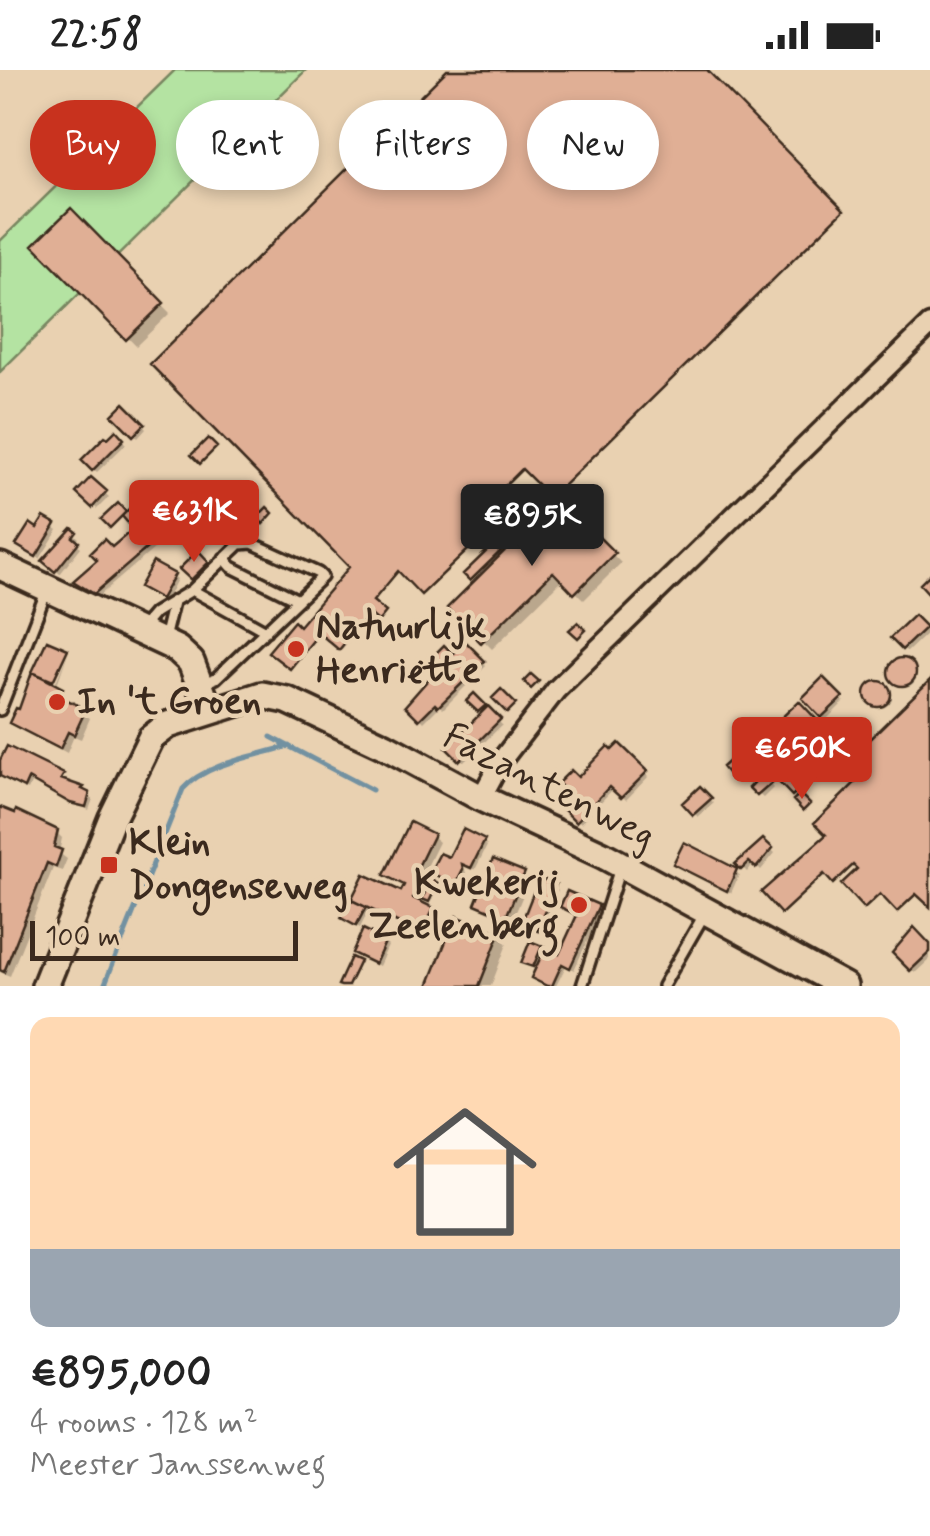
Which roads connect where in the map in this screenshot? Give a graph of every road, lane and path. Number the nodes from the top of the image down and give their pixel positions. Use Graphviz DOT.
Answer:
graph roads {
  1 [pos="930,325"];
  2 [pos="224,558"];
  3 [pos="0,566"];
  4 [pos="48,588"];
  5 [pos="192,590"];
  6 [pos="298,600"];
  7 [pos="173,602"];
  8 [pos="266,631"];
  9 [pos="152,636"];
  10 [pos="199,684"];
  11 [pos="0,710"];
  12 [pos="208,710"];
  13 [pos="480,798"];
  14 [pos="621,864"];
  15 [pos="706,910"];
  16 [pos="45,986"];
  17 [pos="582,986"];
  18 [pos="663,986"];
  19 [pos="844,986"];
  1 -- 13 [label="street"];
  2 -- 5 [label="lane"];
  2 -- 6 [label="lane"];
  2 -- 6 [label="lane"];
  3 -- 4 [label="street"];
  4 -- 9 [label="street"];
  4 -- 11 [label="lane"];
  5 -- 7 [label="lane"];
  5 -- 8 [label="lane"];
  6 -- 8 [label="lane"];
  7 -- 9 [label="lane"];
  7 -- 9 [label="lane"];
  8 -- 10 [label="lane"];
  9 -- 10 [label="street"];
  10 -- 12 [label="street"];
  12 -- 13 [label="street, Fazantenweg"];
  12 -- 16 [label="street, Fazantenweg"];
  13 -- 14 [label="street, Fazantenweg"];
  14 -- 15 [label="street, Fazantenweg"];
  14 -- 17 [label="lane"];
  15 -- 18 [label="lane"];
  15 -- 19 [label="street, Fazantenweg"];
}
